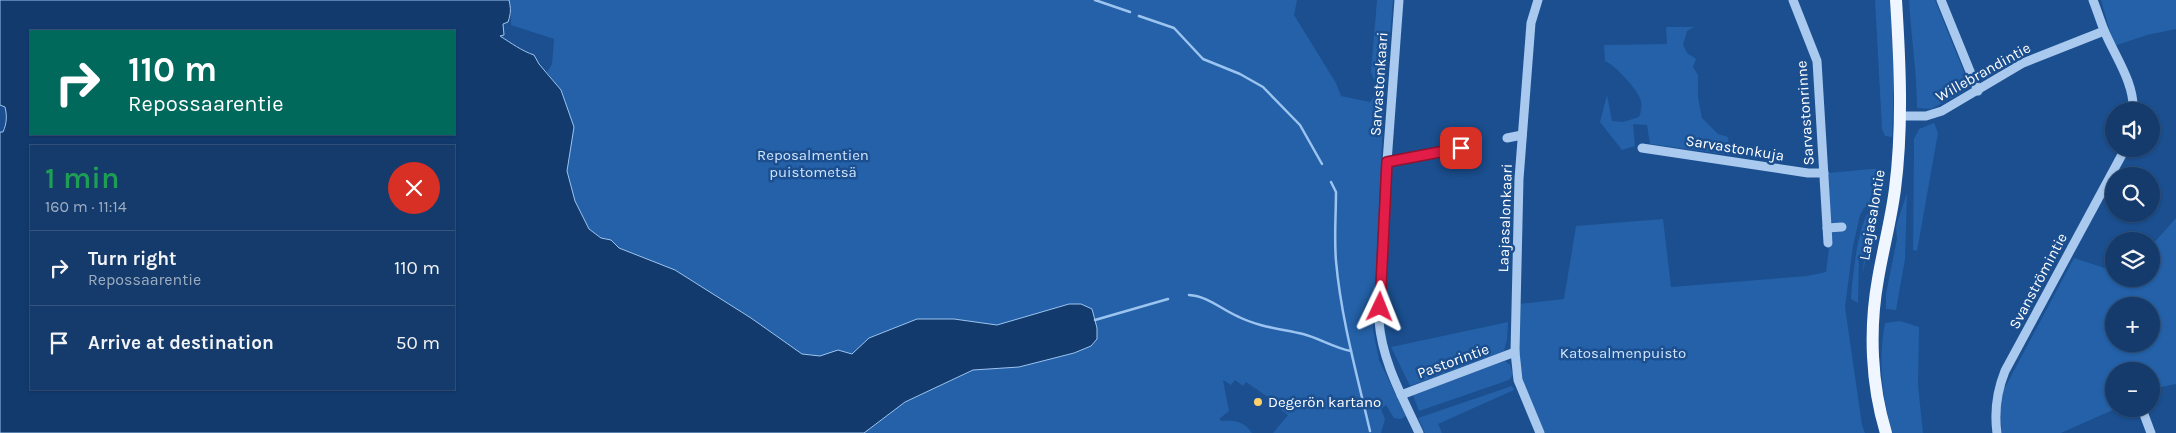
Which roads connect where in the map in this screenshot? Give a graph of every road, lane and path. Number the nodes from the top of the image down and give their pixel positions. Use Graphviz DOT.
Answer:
graph roads {
  1 [pos="1399,0"];
  2 [pos="1538,0"];
  3 [pos="1793,0"];
  4 [pos="1896,0"];
  5 [pos="1942,0"];
  6 [pos="2094,0"];
  7 [pos="2104,31"];
  8 [pos="1978,90"];
  9 [pos="2133,102"];
  10 [pos="1900,116"];
  11 [pos="1522,135"];
  12 [pos="1507,138"];
  13 [pos="1461,148"];
  14 [pos="1642,148"];
  15 [pos="2121,157"];
  16 [pos="1387,162"];
  17 [pos="1824,173"];
  18 [pos="1842,227"];
  19 [pos="1827,228"];
  20 [pos="1828,243"];
  21 [pos="1515,352"];
  22 [pos="1401,395"];
  23 [pos="2142,417"];
  24 [pos="1419,433"];
  25 [pos="1540,433"];
  26 [pos="1886,433"];
  27 [pos="1996,433"];
  28 [pos="2151,433"];
  1 -- 16 [label="street, Sarvastonkaari"];
  2 -- 11 [label="street, Laajasalonkaari"];
  3 -- 17 [label="street, Sarvastonrinne"];
  4 -- 10 [label="main road, Laajasalontie"];
  5 -- 8 [label="street"];
  6 -- 7 [label="street"];
  7 -- 8 [label="street, Willebrandintie"];
  7 -- 9 [label="street"];
  8 -- 10 [label="street, Willebrandintie"];
  10 -- 26 [label="main road, Laajasalontie"];
  11 -- 12 [label="street"];
  11 -- 21 [label="street, Laajasalonkaari"];
  13 -- 16 [label="street"];
  14 -- 17 [label="street, Sarvastonkuja"];
  15 -- 27 [label="street, Svanströmintie"];
  16 -- 22 [label="street, Sarvastonkaari"];
  17 -- 19 [label="street, Sarvastonrinne"];
  18 -- 19 [label="street"];
  19 -- 20 [label="street, Sarvastonrinne"];
  21 -- 22 [label="street, Pastorintie"];
  21 -- 25 [label="street, Laajasalonkaari"];
  22 -- 24 [label="street, Sarvastonkaari"];
  23 -- 28 [label="street"];
}
